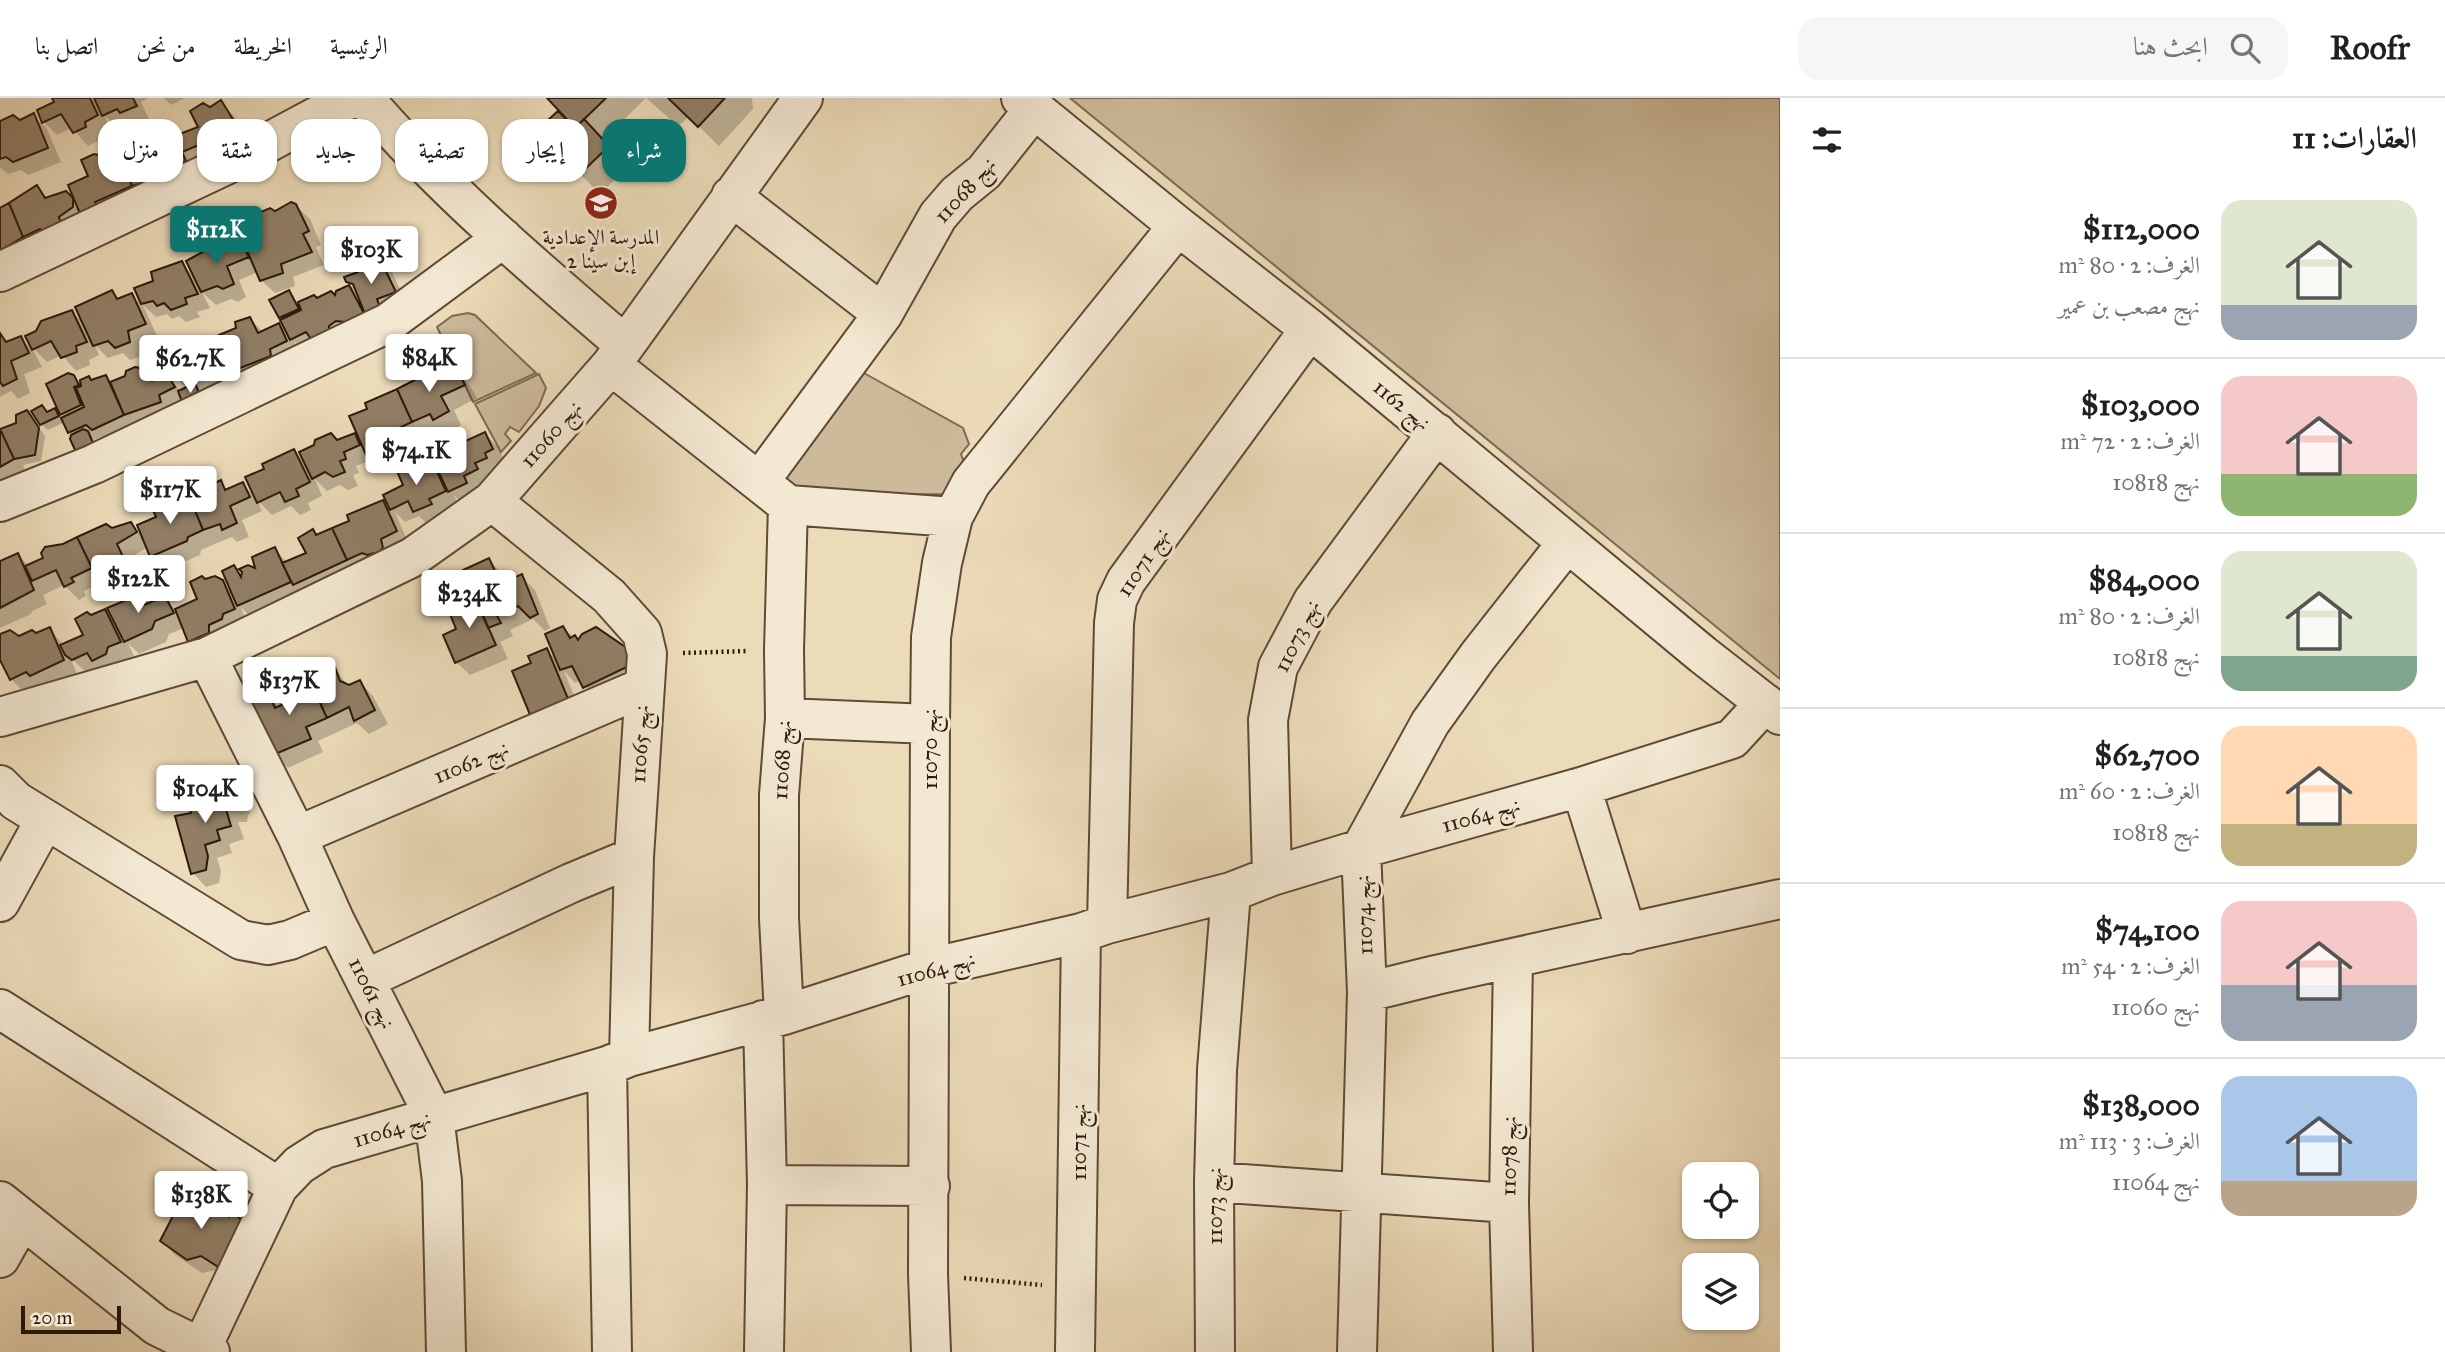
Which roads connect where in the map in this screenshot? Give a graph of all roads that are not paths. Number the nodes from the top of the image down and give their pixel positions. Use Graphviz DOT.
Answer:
graph roads {
  1 [pos="351,98"];
  2 [pos="364,98"];
  3 [pos="803,98"];
  4 [pos="1027,104"];
  5 [pos="731,196"];
  6 [pos="1178,226"];
  7 [pos="503,238"];
  8 [pos="0,272"];
  9 [pos="883,314"];
  10 [pos="1310,329"];
  11 [pos="618,355"];
  12 [pos="1437,433"];
  13 [pos="774,494"];
  14 [pos="492,501"];
  15 [pos="0,502"];
  16 [pos="953,517"];
  17 [pos="1567,543"];
  18 [pos="207,657"];
  19 [pos="645,671"];
  20 [pos="1772,709"];
  21 [pos="0,717"];
  22 [pos="785,718"];
  23 [pos="930,724"];
  24 [pos="0,785"];
  25 [pos="1581,787"];
  26 [pos="46,820"];
  27 [pos="298,836"];
  28 [pos="1361,849"];
  29 [pos="634,857"];
  30 [pos="1272,876"];
  31 [pos="1231,892"];
  32 [pos="1780,899"];
  33 [pos="0,902"];
  34 [pos="335,921"];
  35 [pos="1094,928"];
  36 [pos="1627,934"];
  37 [pos="1513,959"];
  38 [pos="929,968"];
  39 [pos="366,979"];
  40 [pos="1367,992"];
  41 [pos="0,1009"];
  42 [pos="774,1018"];
  43 [pos="618,1062"];
  44 [pos="434,1116"];
  45 [pos="1214,1182"];
  46 [pos="767,1185"];
  47 [pos="930,1185"];
  48 [pos="278,1187"];
  49 [pos="1363,1193"];
  50 [pos="1508,1203"];
  51 [pos="11,1210"];
  52 [pos="0,1258"];
  53 [pos="150,1339"];
  54 [pos="206,1351"];
  55 [pos="446,1352"];
  56 [pos="612,1352"];
  57 [pos="764,1352"];
  58 [pos="931,1352"];
  59 [pos="1076,1352"];
  60 [pos="1214,1352"];
  61 [pos="1357,1352"];
  62 [pos="1513,1352"];
  1 -- 8 [label="street"];
  2 -- 7 [label="street"];
  3 -- 5 [label="street, نهج 11060"];
  4 -- 6 [label="street, نهج 1162"];
  4 -- 9 [label="street, نهج 11068"];
  5 -- 9 [label="street"];
  5 -- 11 [label="street, نهج 11060"];
  6 -- 10 [label="street, نهج 1162"];
  6 -- 16 [label="street, نهج 11070"];
  7 -- 11 [label="street"];
  7 -- 15 [label="street"];
  9 -- 13 [label="street, نهج 11068"];
  10 -- 12 [label="street, نهج 1162"];
  10 -- 35 [label="street, نهج 11071"];
  11 -- 13 [label="street"];
  11 -- 14 [label="street, نهج 11060"];
  12 -- 17 [label="street, نهج 1162"];
  12 -- 30 [label="street, نهج 11073"];
  13 -- 16 [label="street"];
  13 -- 22 [label="street, نهج 11068"];
  14 -- 18 [label="street, نهج 11060"];
  14 -- 19 [label="street, نهج 11065"];
  16 -- 23 [label="street, نهج 11070"];
  17 -- 20 [label="street, نهج 1162"];
  17 -- 28 [label="street, نهج 11074"];
  18 -- 21 [label="street, نهج 11060"];
  18 -- 27 [label="street, نهج 11061"];
  19 -- 27 [label="street, نهج 11062"];
  19 -- 29 [label="street, نهج 11065"];
  20 -- 25 [label="street, نهج 11064"];
  22 -- 23 [label="street"];
  22 -- 42 [label="street, نهج 11068"];
  23 -- 38 [label="street, نهج 11070"];
  24 -- 26 [label="street"];
  25 -- 28 [label="street, نهج 11064"];
  25 -- 36 [label="street"];
  26 -- 33 [label="street"];
  26 -- 34 [label="street"];
  27 -- 34 [label="street, نهج 11061"];
  28 -- 30 [label="street, نهج 11064"];
  28 -- 40 [label="street, نهج 11074"];
  29 -- 39 [label="street"];
  29 -- 43 [label="street, نهج 11065"];
  30 -- 31 [label="street, نهج 11064"];
  31 -- 35 [label="street, نهج 11064"];
  31 -- 45 [label="street, نهج 11073"];
  32 -- 36 [label="street"];
  34 -- 39 [label="street, نهج 11061"];
  35 -- 38 [label="street, نهج 11064"];
  35 -- 59 [label="street, نهج 11071"];
  36 -- 37 [label="street"];
  37 -- 40 [label="street"];
  37 -- 50 [label="street, نهج 11078"];
  38 -- 42 [label="street, نهج 11064"];
  38 -- 47 [label="street, نهج 11070"];
  39 -- 44 [label="street, نهج 11061"];
  40 -- 49 [label="street, نهج 11074"];
  41 -- 48 [label="street"];
  42 -- 43 [label="street, نهج 11064"];
  42 -- 46 [label="street, نهج 11068"];
  43 -- 44 [label="street, نهج 11064"];
  43 -- 56 [label="street, نهج 11065"];
  44 -- 48 [label="street, نهج 11064"];
  44 -- 55 [label="street, نهج 11061"];
  45 -- 49 [label="street"];
  45 -- 60 [label="street, نهج 11073"];
  46 -- 47 [label="street"];
  46 -- 57 [label="street, نهج 11068"];
  47 -- 58 [label="street, نهج 11070"];
  48 -- 54 [label="street, نهج 11064"];
  49 -- 50 [label="street"];
  49 -- 61 [label="street, نهج 11074"];
  50 -- 62 [label="street, نهج 11078"];
  51 -- 52 [label="street"];
  51 -- 53 [label="street"];
  53 -- 54 [label="street"];
}
